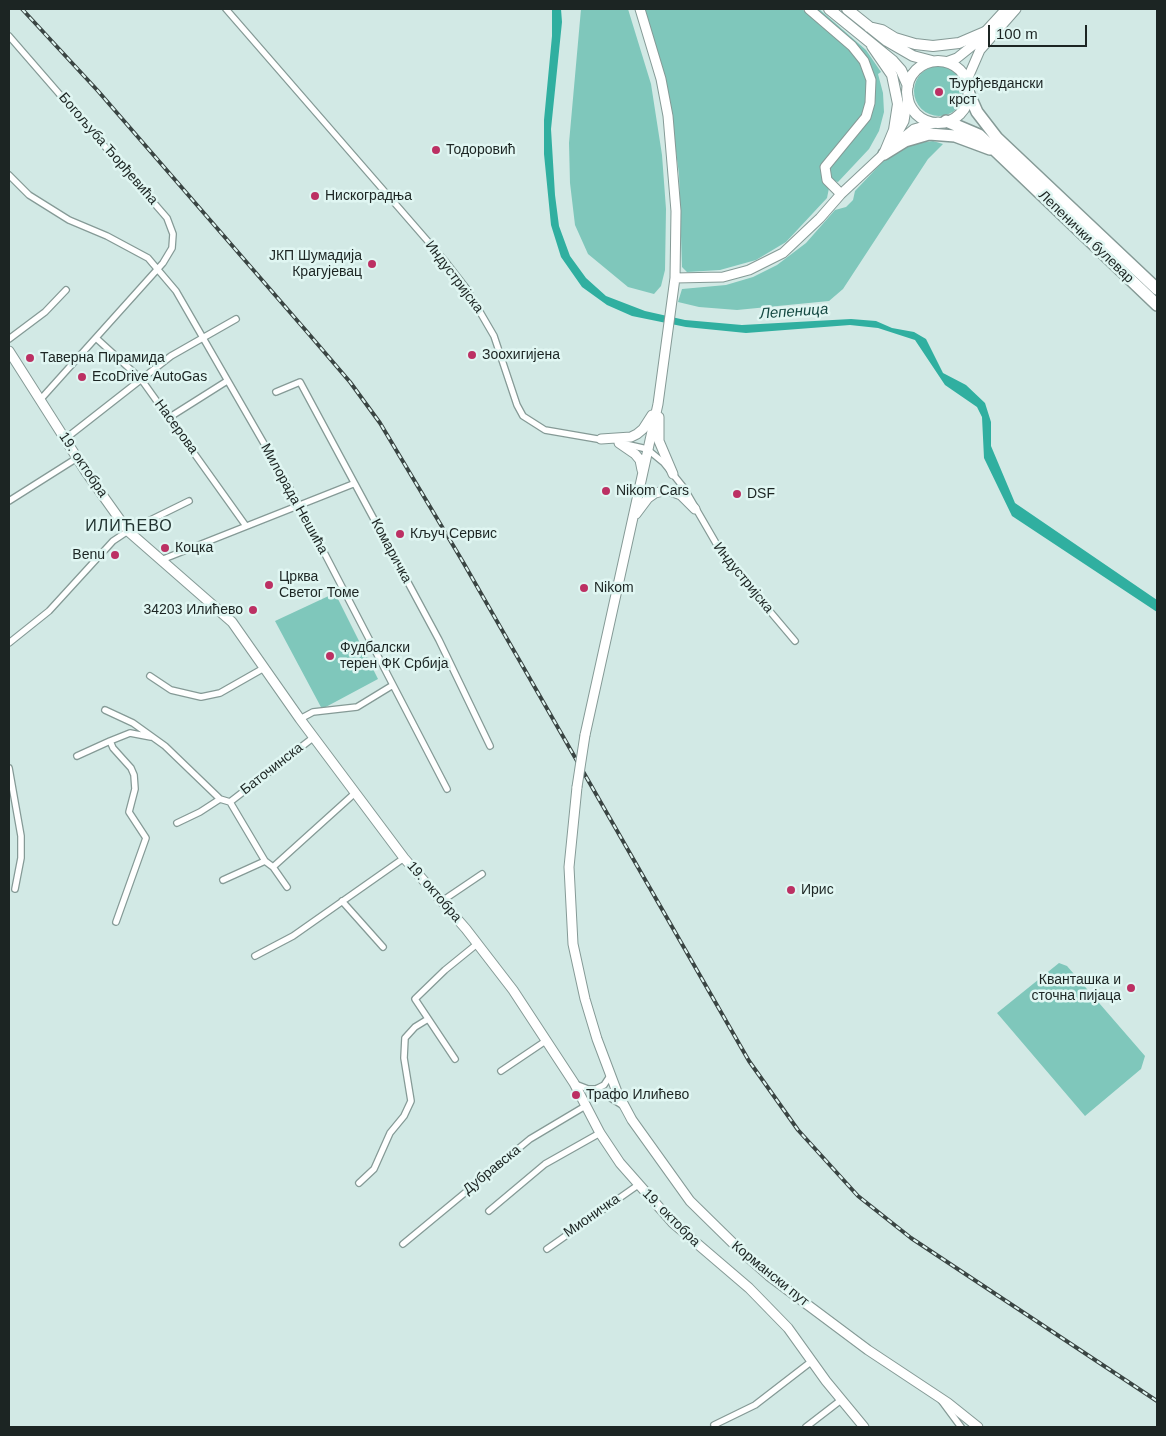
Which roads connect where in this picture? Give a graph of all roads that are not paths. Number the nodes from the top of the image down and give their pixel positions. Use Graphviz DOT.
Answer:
graph roads {
  1 [pos="226,9"];
  2 [pos="640,9"];
  3 [pos="809,9"];
  4 [pos="829,9"];
  5 [pos="847,9"];
  6 [pos="1006,9"];
  7 [pos="1016,9"];
  8 [pos="869,27"];
  9 [pos="990,34"];
  10 [pos="9,36"];
  11 [pos="872,46"];
  12 [pos="932,62"];
  13 [pos="946,62"];
  14 [pos="967,80"];
  15 [pos="908,86"];
  16 [pos="969,94"];
  17 [pos="908,97"];
  18 [pos="942,122"];
  19 [pos="997,152"];
  20 [pos="884,154"];
  21 [pos="9,175"];
  22 [pos="841,194"];
  23 [pos="156,270"];
  24 [pos="675,278"];
  25 [pos="1157,289"];
  26 [pos="66,290"];
  27 [pos="1157,305"];
  28 [pos="236,319"];
  29 [pos="202,337"];
  30 [pos="96,338"];
  31 [pos="9,339"];
  32 [pos="9,351"];
  33 [pos="663,376"];
  34 [pos="141,380"];
  35 [pos="227,381"];
  36 [pos="276,392"];
  37 [pos="40,400"];
  38 [pos="658,404"];
  39 [pos="170,417"];
  40 [pos="65,439"];
  41 [pos="601,440"];
  42 [pos="619,443"];
  43 [pos="647,449"];
  44 [pos="77,458"];
  45 [pos="642,472"];
  46 [pos="674,474"];
  47 [pos="353,484"];
  48 [pos="9,501"];
  49 [pos="189,501"];
  50 [pos="300,506"];
  51 [pos="695,509"];
  52 [pos="634,519"];
  53 [pos="246,526"];
  54 [pos="128,530"];
  55 [pos="161,560"];
  56 [pos="795,641"];
  57 [pos="9,643"];
  58 [pos="264,668"];
  59 [pos="150,676"];
  60 [pos="393,685"];
  61 [pos="105,710"];
  62 [pos="300,719"];
  63 [pos="151,737"];
  64 [pos="314,737"];
  65 [pos="110,741"];
  66 [pos="490,746"];
  67 [pos="77,756"];
  68 [pos="9,768"];
  69 [pos="447,789"];
  70 [pos="355,793"];
  71 [pos="220,798"];
  72 [pos="230,802"];
  73 [pos="177,823"];
  74 [pos="404,858"];
  75 [pos="266,861"];
  76 [pos="273,867"];
  77 [pos="482,874"];
  78 [pos="223,880"];
  79 [pos="287,887"];
  80 [pos="15,889"];
  81 [pos="342,901"];
  82 [pos="442,901"];
  83 [pos="116,922"];
  84 [pos="477,944"];
  85 [pos="383,947"];
  86 [pos="255,956"];
  87 [pos="428,1019"];
  88 [pos="547,1040"];
  89 [pos="455,1059"];
  90 [pos="501,1071"];
  91 [pos="610,1076"];
  92 [pos="574,1083"];
  93 [pos="588,1089"];
  94 [pos="596,1089"];
  95 [pos="585,1102"];
  96 [pos="624,1107"];
  97 [pos="600,1133"];
  98 [pos="359,1184"];
  99 [pos="638,1185"];
  100 [pos="489,1212"];
  101 [pos="403,1244"];
  102 [pos="547,1249"];
  103 [pos="812,1360"];
  104 [pos="938,1397"];
  105 [pos="841,1400"];
  106 [pos="714,1424"];
  107 [pos="806,1427"];
  108 [pos="864,1427"];
  109 [pos="961,1427"];
  110 [pos="978,1427"];
  1 -- 41 [label="street, Индустријска"];
  2 -- 24 [label="street"];
  3 -- 22 [label="street"];
  4 -- 11 [label="main road"];
  5 -- 8 [label="main road"];
  6 -- 9 [label="street"];
  7 -- 9 [label="street"];
  8 -- 9 [label="main road"];
  8 -- 12 [label="main road"];
  9 -- 13 [label="street"];
  9 -- 14 [label="street"];
  10 -- 23 [label="street, Богољуба Ђорђевића"];
  11 -- 15 [label="main road"];
  11 -- 20 [label="main road"];
  12 -- 13 [label="main road"];
  12 -- 15 [label="main road"];
  13 -- 14 [label="main road"];
  14 -- 16 [label="main road"];
  15 -- 17 [label="main road"];
  16 -- 18 [label="main road"];
  16 -- 25 [label="highway"];
  17 -- 18 [label="main road"];
  17 -- 20 [label="street"];
  18 -- 19 [label="highway, Лепенички булевар"];
  18 -- 20 [label="street"];
  19 -- 20 [label="highway"];
  19 -- 27 [label="highway, Лепенички булевар"];
  20 -- 22 [label="street"];
  21 -- 23 [label="street, Милорада Нешића"];
  22 -- 24 [label="street"];
  23 -- 29 [label="street, Милорада Нешића"];
  23 -- 30 [label="street, Богољуба Ђорђевића"];
  24 -- 33 [label="street"];
  26 -- 31 [label="street"];
  28 -- 29 [label="street"];
  29 -- 34 [label="street"];
  29 -- 35 [label="street, Милорада Нешића"];
  30 -- 34 [label="street, Насерова"];
  30 -- 37 [label="street, Богољуба Ђорђевића"];
  32 -- 37 [label="street, 19. октобра"];
  33 -- 38 [label="street, Кормански пут"];
  33 -- 46 [label="street"];
  34 -- 39 [label="street, Насерова"];
  34 -- 40 [label="street"];
  35 -- 39 [label="street"];
  35 -- 50 [label="street, Милорада Нешића"];
  36 -- 47 [label="street, Комаричка"];
  37 -- 40 [label="street, 19. октобра"];
  38 -- 41 [label="street"];
  38 -- 43 [label="street, Кормански пут"];
  39 -- 53 [label="street, Насерова"];
  40 -- 44 [label="street, 19. октобра"];
  41 -- 42 [label="street, Индустријска"];
  42 -- 43 [label="street, Индустријска"];
  42 -- 45 [label="street"];
  43 -- 45 [label="street, Кормански пут"];
  43 -- 46 [label="street, Индустријска"];
  44 -- 48 [label="street"];
  44 -- 54 [label="street, 19. октобра"];
  45 -- 52 [label="street, Кормански пут"];
  46 -- 51 [label="street, Индустријска"];
  47 -- 50 [label="street"];
  47 -- 66 [label="street, Комаричка"];
  49 -- 54 [label="street"];
  50 -- 53 [label="street"];
  50 -- 60 [label="street, Милорада Нешића"];
  51 -- 52 [label="street"];
  51 -- 56 [label="street, Индустријска"];
  52 -- 91 [label="street, Кормански пут, bridge"];
  53 -- 55 [label="street"];
  54 -- 55 [label="street, 19. октобра"];
  54 -- 57 [label="street"];
  55 -- 58 [label="street, 19. октобра"];
  58 -- 59 [label="street"];
  58 -- 62 [label="street, 19. октобра"];
  60 -- 62 [label="street"];
  60 -- 69 [label="street, Милорада Нешића"];
  61 -- 63 [label="street"];
  62 -- 64 [label="street, 19. октобра"];
  63 -- 65 [label="street"];
  63 -- 71 [label="street"];
  64 -- 70 [label="street, 19. октобра"];
  64 -- 72 [label="street, Баточинска"];
  65 -- 67 [label="street"];
  65 -- 83 [label="street"];
  68 -- 80 [label="street"];
  70 -- 74 [label="street, 19. октобра"];
  70 -- 76 [label="street"];
  71 -- 72 [label="street, Баточинска"];
  71 -- 73 [label="street"];
  72 -- 75 [label="street"];
  74 -- 81 [label="street"];
  74 -- 82 [label="street, 19. октобра"];
  75 -- 76 [label="street"];
  75 -- 78 [label="street"];
  76 -- 79 [label="street"];
  77 -- 82 [label="street"];
  81 -- 85 [label="street"];
  81 -- 86 [label="street"];
  82 -- 84 [label="street, 19. октобра"];
  84 -- 87 [label="street"];
  84 -- 88 [label="street, 19. октобра"];
  87 -- 89 [label="street"];
  87 -- 98 [label="street"];
  88 -- 90 [label="street"];
  88 -- 92 [label="street, 19. октобра"];
  91 -- 94 [label="street"];
  91 -- 96 [label="street, Кормански пут"];
  92 -- 93 [label="street"];
  92 -- 95 [label="street, 19. октобра"];
  93 -- 94 [label="street"];
  93 -- 95 [label="street"];
  94 -- 96 [label="street"];
  95 -- 97 [label="street, 19. октобра"];
  95 -- 101 [label="street, Дубравска"];
  96 -- 104 [label="street, Кормански пут"];
  97 -- 99 [label="street, 19. октобра"];
  97 -- 100 [label="street"];
  99 -- 102 [label="street, Мионичка"];
  99 -- 103 [label="street, 19. октобра"];
  103 -- 105 [label="street, 19. октобра"];
  103 -- 106 [label="street"];
  104 -- 109 [label="street"];
  104 -- 110 [label="street, Кормански пут"];
  105 -- 107 [label="street"];
  105 -- 108 [label="street, 19. октобра"];
}
